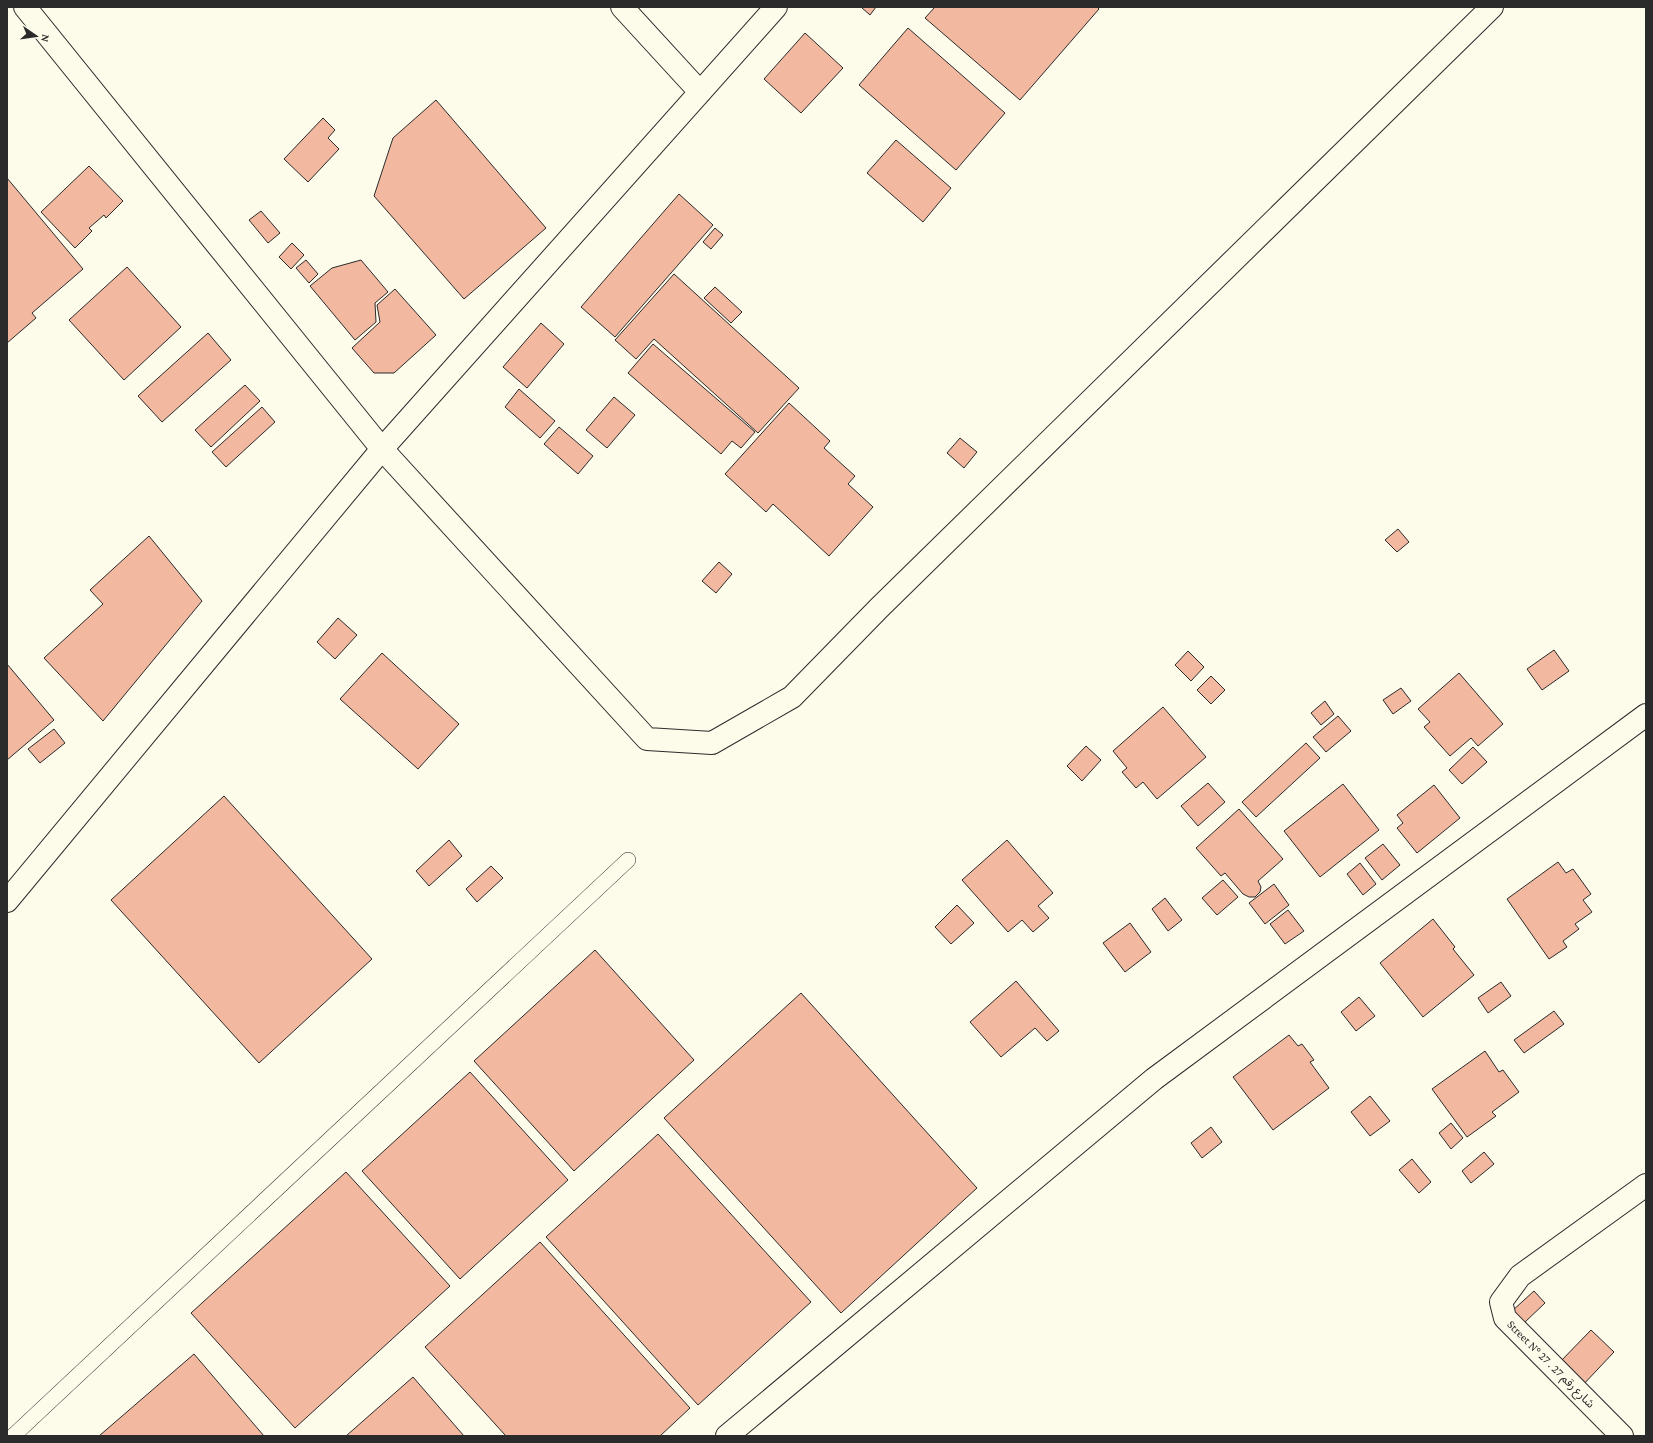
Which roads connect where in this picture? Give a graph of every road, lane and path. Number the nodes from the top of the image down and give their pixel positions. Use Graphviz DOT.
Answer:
graph roads {
  1 [pos="24,7"];
  2 [pos="622,7"];
  3 [pos="776,7"];
  4 [pos="1492,7"];
  5 [pos="700,92"];
  6 [pos="382,449"];
  7 [pos="1646,715"];
  8 [pos="628,860"];
  9 [pos="7,901"];
  10 [pos="1646,1185"];
  11 [pos="13,1436"];
  12 [pos="727,1436"];
  13 [pos="1622,1436"];
  1 -- 6 [label="street"];
  2 -- 5 [label="street"];
  3 -- 5 [label="street"];
  4 -- 6 [label="street"];
  5 -- 6 [label="street"];
  6 -- 9 [label="street"];
  7 -- 12 [label="street"];
  8 -- 11 [label="lane"];
  10 -- 13 [label="street, Street N° 27 . شارع رقم 27"];
}
